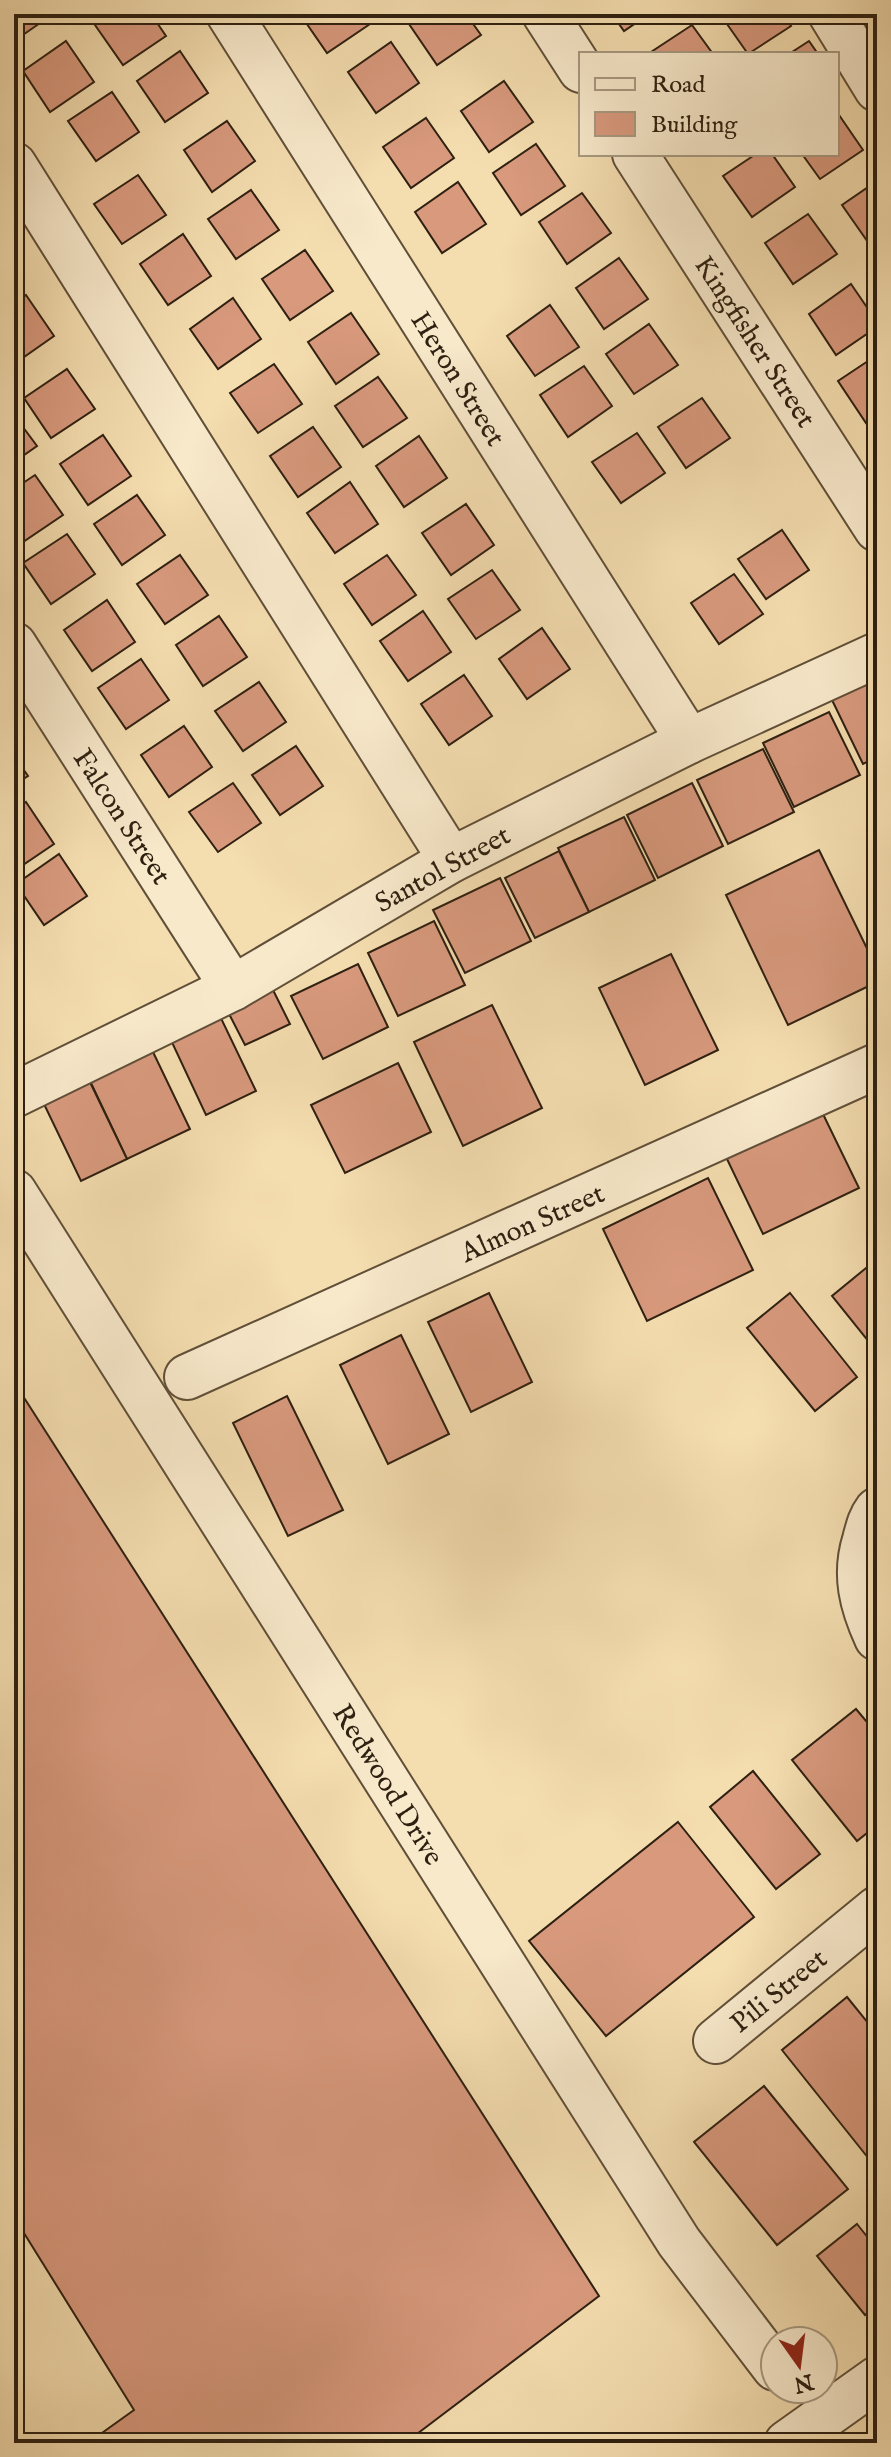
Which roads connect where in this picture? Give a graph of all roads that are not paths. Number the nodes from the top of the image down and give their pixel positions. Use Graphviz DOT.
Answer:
graph roads {
  1 [pos="229,14"];
  2 [pos="545,14"];
  3 [pos="831,14"];
  4 [pos="579,67"];
  5 [pos="877,89"];
  6 [pos="636,156"];
  7 [pos="14,165"];
  8 [pos="877,529"];
  9 [pos="14,645"];
  10 [pos="877,655"];
  11 [pos="689,741"];
  12 [pos="451,860"];
  13 [pos="233,988"];
  14 [pos="876,1069"];
  15 [pos="14,1095"];
  16 [pos="14,1192"];
  17 [pos="187,1377"];
  18 [pos="877,1510"];
  19 [pos="877,1638"];
  20 [pos="877,1909"];
  21 [pos="716,2041"];
  22 [pos="759,2347"];
  23 [pos="877,2379"];
  24 [pos="798,2418"];
  1 -- 11 [label="street, Heron Street"];
  2 -- 4 [label="street"];
  3 -- 5 [label="street"];
  6 -- 8 [label="street, Kingfisher Street"];
  7 -- 12 [label="street"];
  9 -- 13 [label="street, Falcon Street"];
  10 -- 11 [label="street, Santol Street"];
  11 -- 12 [label="street, Santol Street"];
  12 -- 13 [label="street, Santol Street"];
  13 -- 15 [label="street, Santol Street"];
  14 -- 17 [label="street, Almon Street"];
  16 -- 22 [label="street, Redwood Drive"];
  18 -- 19 [label="street"];
  20 -- 21 [label="street, Pili Street"];
  23 -- 24 [label="street"];
}
